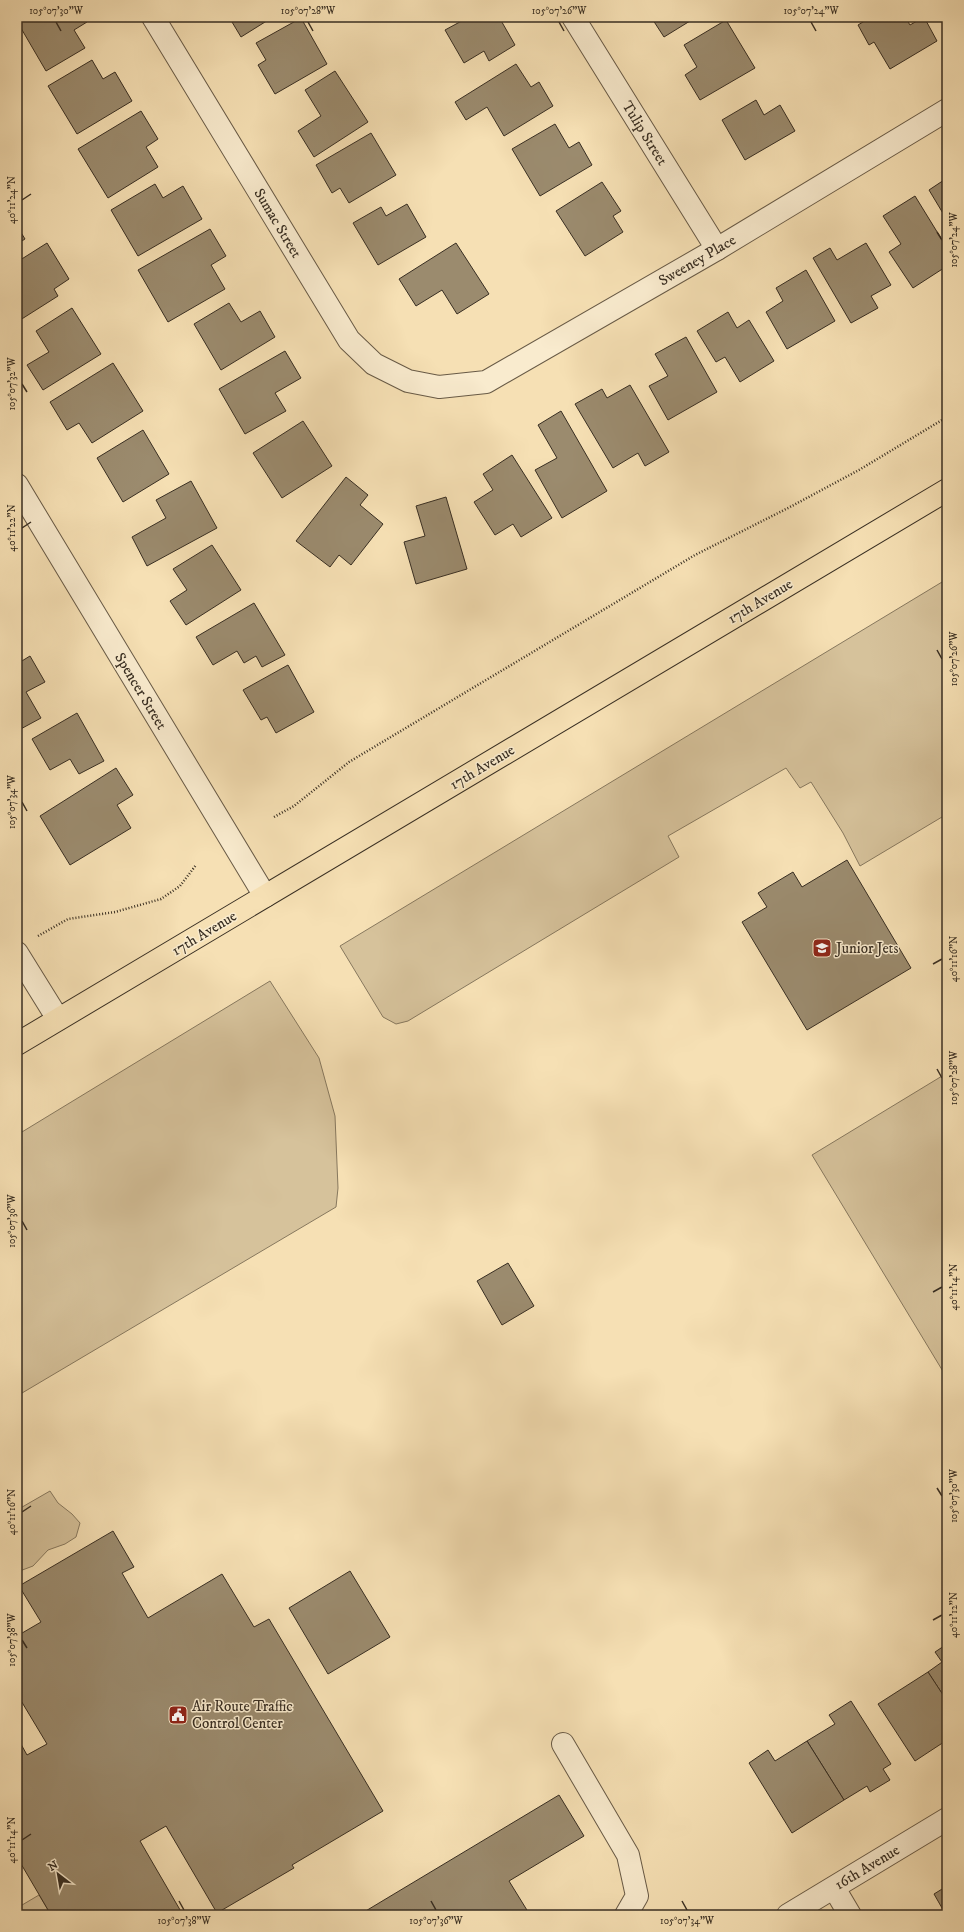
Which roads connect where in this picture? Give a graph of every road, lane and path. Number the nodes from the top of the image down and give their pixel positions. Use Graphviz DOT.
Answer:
graph roads {
  1 [pos="153,17"];
  2 [pos="573,17"];
  3 [pos="947,110"];
  4 [pos="717,249"];
  5 [pos="439,388"];
  6 [pos="947,417"];
  7 [pos="17,485"];
  8 [pos="947,490"];
  9 [pos="274,817"];
  10 [pos="196,864"];
  11 [pos="265,896"];
  12 [pos="34,938"];
  13 [pos="17,953"];
  14 [pos="58,1019"];
  15 [pos="17,1044"];
  16 [pos="563,1744"];
  17 [pos="947,1819"];
  18 [pos="834,1888"];
  19 [pos="626,1915"];
  20 [pos="788,1915"];
  21 [pos="850,1915"];
  1 -- 5 [label="street, Sumac Street"];
  2 -- 4 [label="street, Tulip Street"];
  3 -- 4 [label="street, Sweeney Place"];
  4 -- 5 [label="street, Sweeney Place"];
  6 -- 9 [label="path"];
  7 -- 11 [label="street, Spencer Street"];
  8 -- 11 [label="main road, 17th Avenue"];
  10 -- 12 [label="path"];
  11 -- 14 [label="main road, 17th Avenue"];
  13 -- 14 [label="street"];
  14 -- 15 [label="main road, 17th Avenue"];
  16 -- 19 [label="street"];
  17 -- 18 [label="street, 16th Avenue"];
  18 -- 20 [label="street, 16th Avenue"];
  18 -- 21 [label="street"];
}
